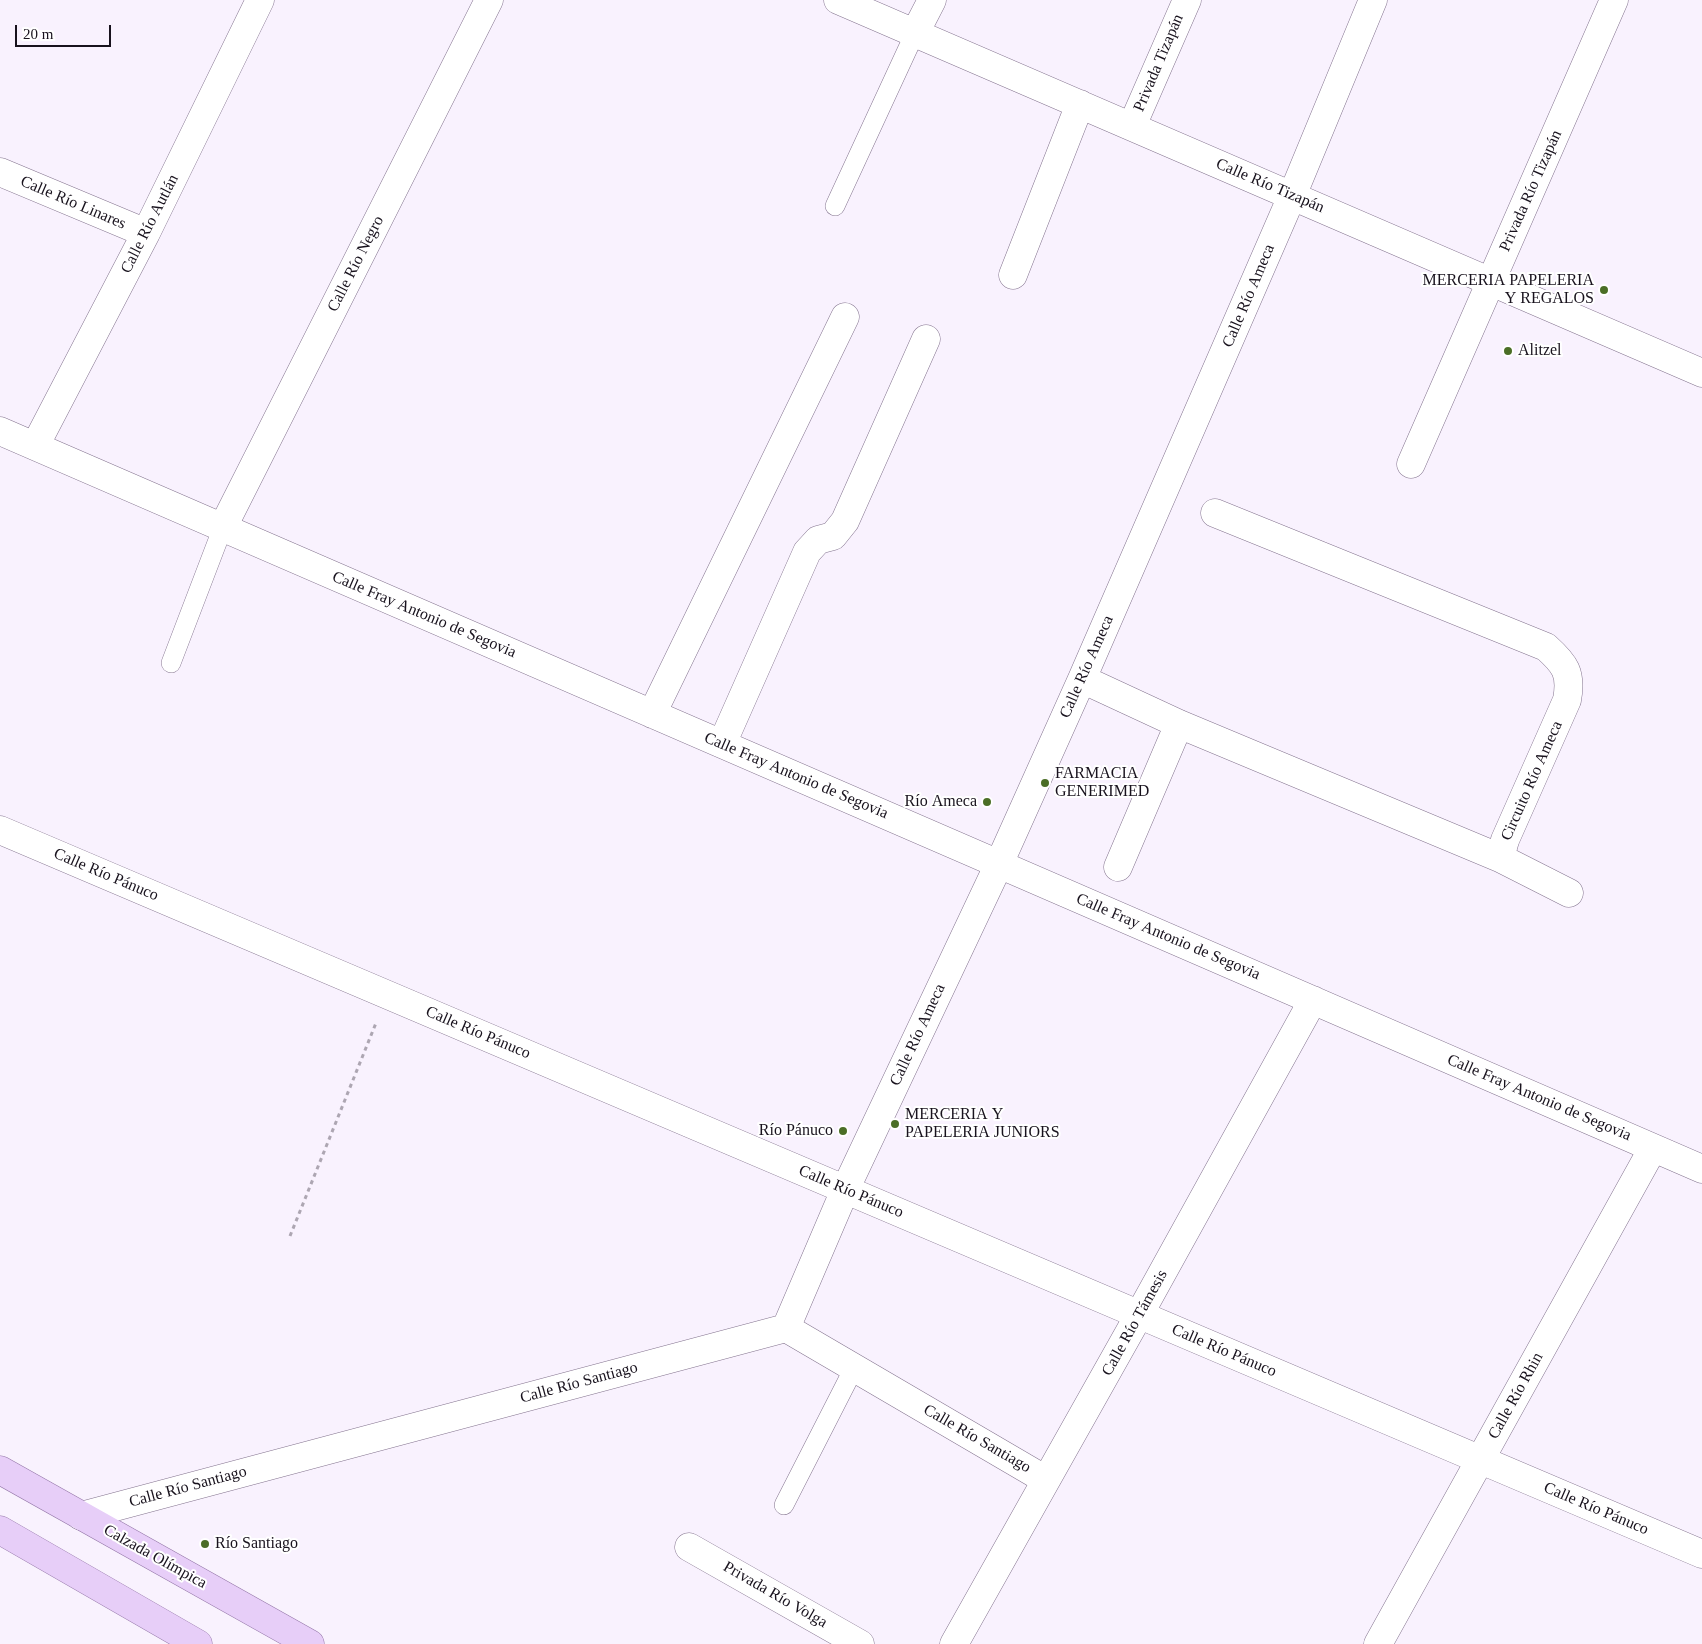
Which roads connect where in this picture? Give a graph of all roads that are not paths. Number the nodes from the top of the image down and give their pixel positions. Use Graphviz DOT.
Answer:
graph roads {
  1 [pos="489,0"];
  2 [pos="838,0"];
  3 [pos="932,0"];
  4 [pos="1187,0"];
  5 [pos="1373,0"];
  6 [pos="1614,0"];
  7 [pos="254,2"];
  8 [pos="915,33"];
  9 [pos="1080,104"];
  10 [pos="1132,126"];
  11 [pos="0,172"];
  12 [pos="1292,196"];
  13 [pos="835,206"];
  14 [pos="146,233"];
  15 [pos="1013,275"];
  16 [pos="1491,282"];
  17 [pos="845,317"];
  18 [pos="926,339"];
  19 [pos="1702,373"];
  20 [pos="0,430"];
  21 [pos="35,446"];
  22 [pos="1411,464"];
  23 [pos="1215,514"];
  24 [pos="223,527"];
  25 [pos="171,662"];
  26 [pos="1082,679"];
  27 [pos="652,714"];
  28 [pos="1179,724"];
  29 [pos="722,744"];
  30 [pos="0,830"];
  31 [pos="1500,858"];
  32 [pos="999,864"];
  33 [pos="1118,867"];
  34 [pos="1569,893"];
  35 [pos="1314,1000"];
  36 [pos="1653,1148"];
  37 [pos="1702,1168"];
  38 [pos="845,1190"];
  39 [pos="1139,1315"];
  40 [pos="786,1328"];
  41 [pos="854,1368"];
  42 [pos="1481,1460"];
  43 [pos="0,1470"];
  44 [pos="1046,1480"];
  45 [pos="784,1505"];
  46 [pos="81,1516"];
  47 [pos="0,1530"];
  48 [pos="689,1546"];
  49 [pos="1702,1554"];
  50 [pos="191,1642"];
  51 [pos="310,1644"];
  52 [pos="860,1644"];
  53 [pos="954,1644"];
  54 [pos="1378,1644"];
  1 -- 24 [label="street, Calle Río Negro"];
  2 -- 8 [label="street, Calle Río Tizapán"];
  3 -- 8 [label="street"];
  4 -- 10 [label="street, Privada Tizapán"];
  5 -- 12 [label="street, Calle Río Ameca"];
  6 -- 16 [label="street, Privada Río Tizapán"];
  7 -- 14 [label="street, Calle Río Autlán"];
  8 -- 9 [label="street, Calle Río Tizapán"];
  8 -- 13 [label="lane"];
  9 -- 10 [label="street, Calle Río Tizapán"];
  9 -- 15 [label="street"];
  10 -- 12 [label="street, Calle Río Tizapán"];
  11 -- 14 [label="street, Calle Río Linares"];
  12 -- 16 [label="street, Calle Río Tizapán"];
  12 -- 26 [label="street, Calle Río Ameca"];
  14 -- 21 [label="street, Calle Río Autlán"];
  16 -- 19 [label="street, Calle Río Tizapán"];
  16 -- 22 [label="street, Privada Río Tizapán"];
  17 -- 27 [label="street"];
  18 -- 29 [label="street"];
  20 -- 21 [label="street, Calle Fray Antonio de Segovia"];
  21 -- 24 [label="street, Calle Fray Antonio de Segovia"];
  23 -- 31 [label="street, Circuito Río Ameca"];
  24 -- 25 [label="lane"];
  24 -- 27 [label="street, Calle Fray Antonio de Segovia"];
  26 -- 28 [label="street, Circuito Río Ameca"];
  26 -- 32 [label="street, Calle Río Ameca"];
  27 -- 29 [label="street, Calle Fray Antonio de Segovia"];
  28 -- 31 [label="street, Circuito Río Ameca"];
  28 -- 33 [label="street"];
  29 -- 32 [label="street, Calle Fray Antonio de Segovia"];
  30 -- 38 [label="street, Calle Río Pánuco"];
  31 -- 34 [label="street"];
  32 -- 35 [label="street, Calle Fray Antonio de Segovia"];
  32 -- 38 [label="street, Calle Río Ameca"];
  35 -- 36 [label="street, Calle Fray Antonio de Segovia"];
  35 -- 39 [label="street, Calle Río Támesis"];
  36 -- 37 [label="street, Calle Fray Antonio de Segovia"];
  36 -- 42 [label="street, Calle Río Rhin"];
  38 -- 39 [label="street, Calle Río Pánuco"];
  38 -- 40 [label="street, Calle Río Ameca"];
  39 -- 42 [label="street, Calle Río Pánuco"];
  39 -- 44 [label="street, Calle Río Támesis"];
  40 -- 41 [label="street, Calle Río Santiago"];
  40 -- 46 [label="street, Calle Río Santiago"];
  41 -- 44 [label="street, Calle Río Santiago"];
  41 -- 45 [label="lane"];
  42 -- 49 [label="street, Calle Río Pánuco"];
  42 -- 54 [label="street, Calle Río Rhin"];
  43 -- 46 [label="main road, Calzada Olímpica"];
  44 -- 53 [label="street, Calle Río Támesis"];
  46 -- 51 [label="main road, Calzada Olímpica"];
  47 -- 50 [label="main road"];
  48 -- 52 [label="street, Privada Río Volga"];
}
